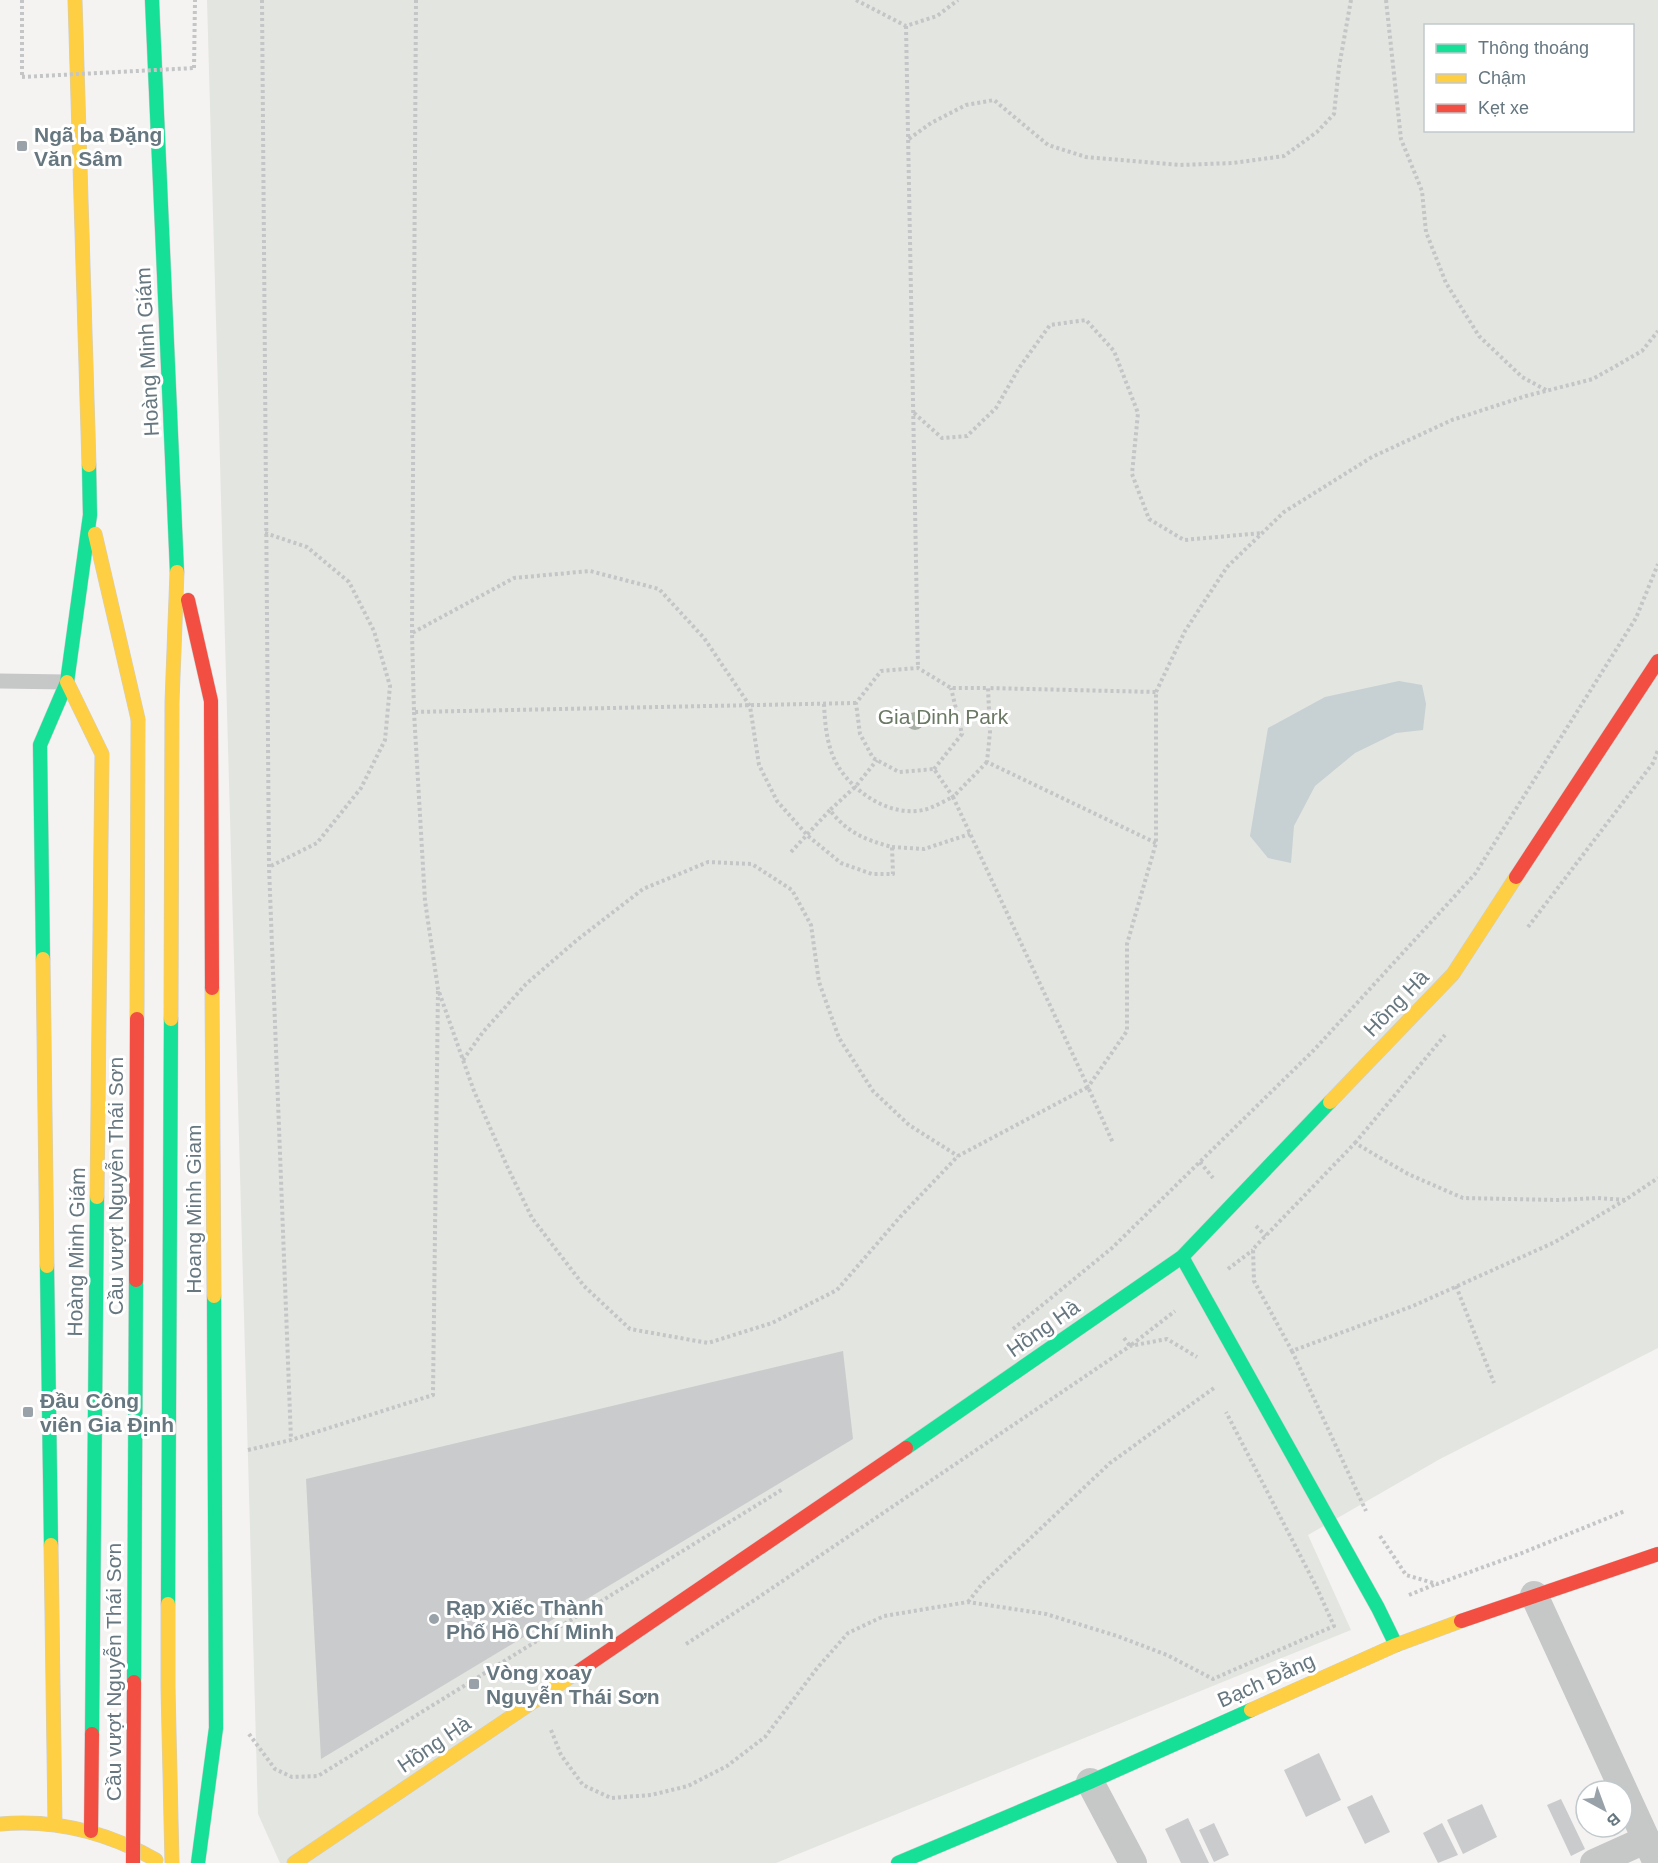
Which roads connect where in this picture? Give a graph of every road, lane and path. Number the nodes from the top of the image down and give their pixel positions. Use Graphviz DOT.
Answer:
graph roads {
  1 [pos="22,0"];
  2 [pos="75,0"];
  3 [pos="152,0"];
  4 [pos="195,0"];
  5 [pos="262,0"];
  6 [pos="416,0"];
  7 [pos="856,0"];
  8 [pos="958,0"];
  9 [pos="1352,0"];
  10 [pos="1386,0"];
  11 [pos="906,26"];
  12 [pos="908,140"];
  13 [pos="1658,331"];
  14 [pos="1546,391"];
  15 [pos="913,412"];
  16 [pos="90,515"];
  17 [pos="265,533"];
  18 [pos="1263,533"];
  19 [pos="178,558"];
  20 [pos="1658,564"];
  21 [pos="412,633"];
  22 [pos="1658,661"];
  23 [pos="918,668"];
  24 [pos="0,681"];
  25 [pos="67,682"];
  26 [pos="951,688"];
  27 [pos="988,688"];
  28 [pos="1156,692"];
  29 [pos="856,703"];
  30 [pos="824,704"];
  31 [pos="750,706"];
  32 [pos="414,712"];
  33 [pos="877,760"];
  34 [pos="987,762"];
  35 [pos="934,769"];
  36 [pos="856,786"];
  37 [pos="953,797"];
  38 [pos="831,810"];
  39 [pos="970,834"];
  40 [pos="808,836"];
  41 [pos="1156,843"];
  42 [pos="892,847"];
  43 [pos="791,852"];
  44 [pos="269,867"];
  45 [pos="438,989"];
  46 [pos="463,1060"];
  47 [pos="1088,1087"];
  48 [pos="1113,1143"];
  49 [pos="958,1156"];
  50 [pos="1658,1178"];
  51 [pos="1625,1200"];
  52 [pos="1182,1257"];
  53 [pos="1456,1286"];
  54 [pos="1010,1332"];
  55 [pos="1292,1351"];
  56 [pos="1198,1358"];
  57 [pos="1494,1383"];
  58 [pos="1218,1395"];
  59 [pos="1222,1403"];
  60 [pos="291,1440"];
  61 [pos="246,1450"];
  62 [pos="791,1484"];
  63 [pos="1625,1511"];
  64 [pos="1367,1513"];
  65 [pos="1377,1533"];
  66 [pos="1658,1554"];
  67 [pos="1534,1595"];
  68 [pos="968,1602"];
  69 [pos="686,1644"];
  70 [pos="1396,1645"];
  71 [pos="560,1724"];
  72 [pos="244,1727"];
  73 [pos="1090,1782"];
  74 [pos="55,1823"];
  75 [pos="0,1824"];
  76 [pos="90,1831"];
  77 [pos="1651,1851"];
  78 [pos="133,1863"];
  79 [pos="160,1863"];
  80 [pos="172,1863"];
  81 [pos="198,1863"];
  82 [pos="294,1863"];
  83 [pos="898,1863"];
  84 [pos="1133,1863"];
  85 [pos="1594,1863"];
  1 -- 4 [label="path, bridge"];
  2 -- 16 [label="main road, Hoàng Minh Giám"];
  3 -- 19 [label="main road, Hoàng Minh Giám"];
  5 -- 17 [label="path"];
  6 -- 21 [label="path"];
  7 -- 11 [label="path"];
  8 -- 11 [label="path"];
  9 -- 12 [label="path"];
  10 -- 14 [label="path"];
  11 -- 12 [label="path"];
  12 -- 15 [label="path"];
  13 -- 14 [label="path"];
  14 -- 18 [label="path"];
  15 -- 18 [label="path"];
  15 -- 23 [label="path"];
  16 -- 25 [label="main road, Hoàng Minh Giám"];
  16 -- 78 [label="main road, Cầu vượt Nguyễn Thái Sơn, bridge"];
  17 -- 44 [label="path"];
  17 -- 44 [label="path"];
  18 -- 28 [label="path"];
  19 -- 80 [label="main road, Hoàng Minh Giám"];
  19 -- 81 [label="main road, Hoang Minh Giam"];
  20 -- 54 [label="path"];
  21 -- 31 [label="path"];
  21 -- 32 [label="path"];
  22 -- 52 [label="main road, Hồng Hà"];
  23 -- 26 [label="path"];
  23 -- 29 [label="path"];
  24 -- 25 [label="lane"];
  25 -- 74 [label="main road, Hoàng Minh Giám"];
  25 -- 76 [label="main road, Hoàng Minh Giám"];
  26 -- 27 [label="path"];
  26 -- 35 [label="path"];
  27 -- 28 [label="path"];
  27 -- 34 [label="path"];
  28 -- 41 [label="path"];
  29 -- 30 [label="path"];
  29 -- 33 [label="path"];
  30 -- 31 [label="path"];
  30 -- 36 [label="path"];
  31 -- 32 [label="path"];
  31 -- 40 [label="path"];
  32 -- 45 [label="path"];
  33 -- 35 [label="path"];
  33 -- 36 [label="path"];
  34 -- 37 [label="path"];
  34 -- 41 [label="path"];
  35 -- 37 [label="path"];
  36 -- 37 [label="path"];
  36 -- 38 [label="path"];
  37 -- 39 [label="path"];
  38 -- 40 [label="path"];
  38 -- 42 [label="path"];
  39 -- 42 [label="path"];
  39 -- 47 [label="path"];
  40 -- 42 [label="path"];
  40 -- 43 [label="path"];
  41 -- 47 [label="path"];
  44 -- 60 [label="path"];
  45 -- 46 [label="path"];
  45 -- 60 [label="path"];
  46 -- 49 [label="path"];
  46 -- 49 [label="path"];
  47 -- 48 [label="path"];
  47 -- 49 [label="path"];
  50 -- 51 [label="path"];
  51 -- 53 [label="path"];
  51 -- 55 [label="path"];
  52 -- 70 [label="main road"];
  52 -- 82 [label="main road, Hồng Hà"];
  53 -- 55 [label="path"];
  53 -- 57 [label="path"];
  55 -- 64 [label="path"];
  56 -- 69 [label="path"];
  58 -- 68 [label="path"];
  59 -- 68 [label="path"];
  60 -- 61 [label="path"];
  62 -- 72 [label="path"];
  63 -- 65 [label="path"];
  66 -- 67 [label="main road, Bạch Đằng"];
  67 -- 70 [label="main road, Bạch Đằng"];
  67 -- 77 [label="street"];
  68 -- 71 [label="path"];
  70 -- 73 [label="main road, Bạch Đằng"];
  73 -- 83 [label="main road, Bạch Đằng"];
  73 -- 84 [label="street"];
  74 -- 75 [label="main road"];
  74 -- 76 [label="main road"];
  76 -- 79 [label="main road"];
  77 -- 85 [label="street"];
}
